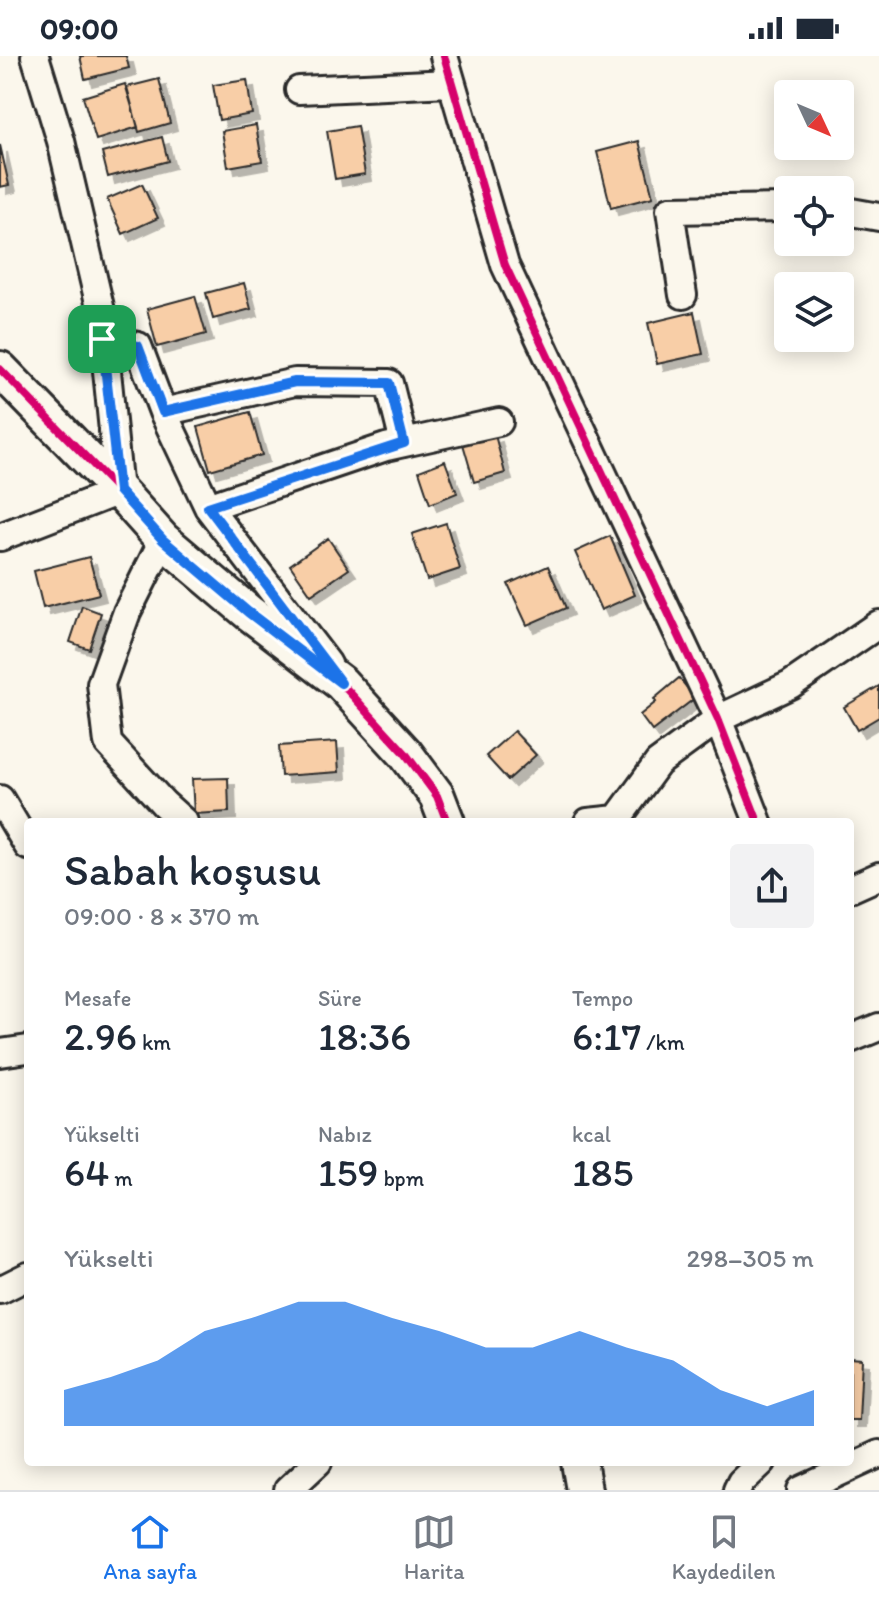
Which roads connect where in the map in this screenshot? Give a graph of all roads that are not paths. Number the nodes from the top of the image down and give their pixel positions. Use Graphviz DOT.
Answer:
graph roads {
  1 [pos="35,56"];
  2 [pos="444,56"];
  3 [pos="450,83"];
  4 [pos="299,90"];
  5 [pos="774,208"];
  6 [pos="854,213"];
  7 [pos="879,217"];
  8 [pos="683,295"];
  9 [pos="102,339"];
  10 [pos="0,369"];
  11 [pos="163,412"];
  12 [pos="499,422"];
  13 [pos="404,443"];
  14 [pos="119,491"];
  15 [pos="208,507"];
  16 [pos="0,537"];
  17 [pos="163,540"];
  18 [pos="879,624"];
  19 [pos="341,683"];
  20 [pos="718,719"];
  21 [pos="0,799"];
  22 [pos="180,818"];
  23 [pos="445,818"];
  24 [pos="618,818"];
  25 [pos="756,818"];
  26 [pos="24,839"];
  27 [pos="879,876"];
  28 [pos="854,887"];
  29 [pos="879,1027"];
  30 [pos="854,1037"];
  31 [pos="24,1050"];
  32 [pos="0,1053"];
  33 [pos="24,1278"];
  34 [pos="0,1290"];
  35 [pos="879,1454"];
  36 [pos="314,1466"];
  37 [pos="580,1466"];
  38 [pos="758,1466"];
  39 [pos="853,1466"];
  40 [pos="854,1466"];
  41 [pos="288,1490"];
  42 [pos="584,1490"];
  43 [pos="737,1490"];
  44 [pos="801,1490"];
  1 -- 9 [label="street"];
  2 -- 3 [label="street"];
  3 -- 4 [label="street"];
  3 -- 20 [label="street"];
  5 -- 8 [label="street"];
  6 -- 7 [label="street"];
  9 -- 11 [label="street"];
  9 -- 14 [label="street"];
  10 -- 14 [label="street"];
  11 -- 13 [label="street"];
  11 -- 15 [label="street"];
  12 -- 13 [label="street"];
  13 -- 15 [label="street"];
  14 -- 16 [label="street"];
  14 -- 17 [label="street"];
  15 -- 19 [label="street"];
  17 -- 19 [label="street"];
  17 -- 22 [label="street"];
  18 -- 20 [label="street"];
  19 -- 23 [label="street"];
  20 -- 24 [label="street"];
  20 -- 25 [label="street"];
  21 -- 26 [label="street"];
  27 -- 28 [label="street"];
  29 -- 30 [label="street"];
  31 -- 32 [label="street"];
  33 -- 34 [label="street"];
  35 -- 40 [label="street"];
  36 -- 41 [label="street"];
  37 -- 42 [label="street"];
  38 -- 43 [label="street"];
  39 -- 44 [label="street"];
}
